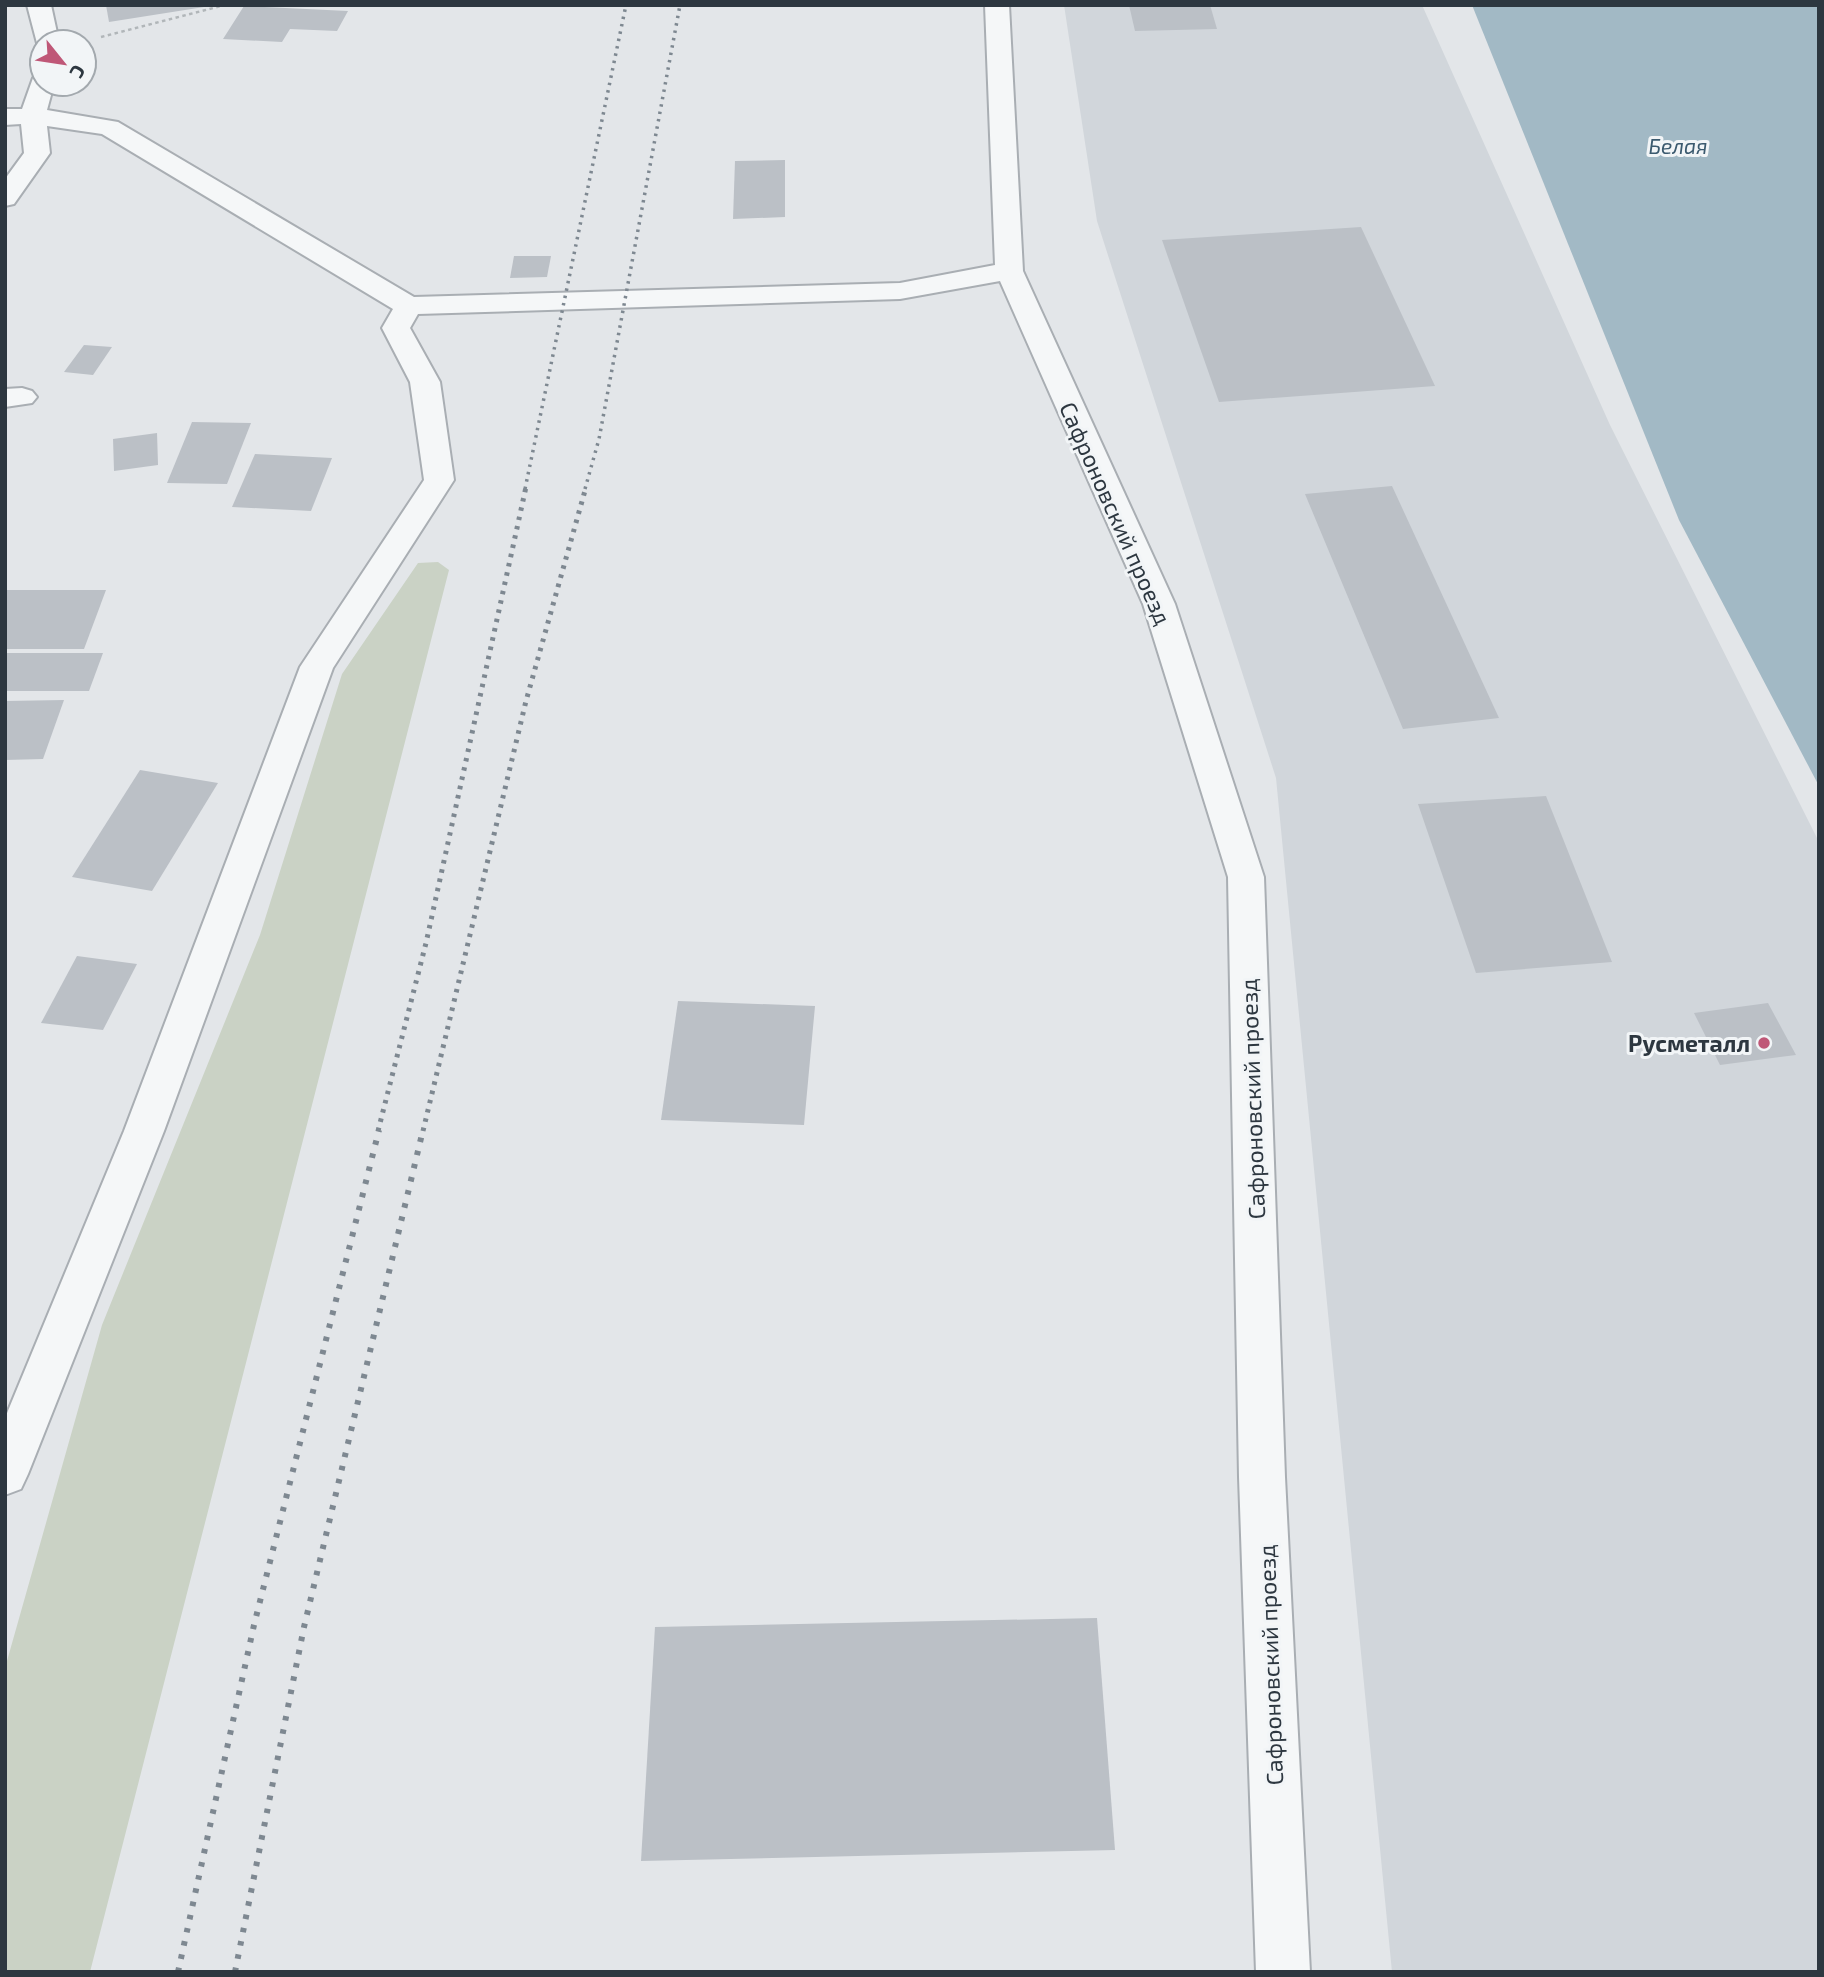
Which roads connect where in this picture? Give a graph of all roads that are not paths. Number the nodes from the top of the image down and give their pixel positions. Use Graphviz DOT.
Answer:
graph roads {
  1 [pos="40,5"];
  2 [pos="997,5"];
  3 [pos="44,28"];
  4 [pos="38,98"];
  5 [pos="33,116"];
  6 [pos="5,117"];
  7 [pos="5,198"];
  8 [pos="1009,271"];
  9 [pos="408,306"];
  10 [pos="5,1474"];
  11 [pos="1283,1972"];
  1 -- 3 [label="street"];
  2 -- 8 [label="street"];
  4 -- 5 [label="street"];
  5 -- 6 [label="street"];
  5 -- 7 [label="street"];
  5 -- 9 [label="street"];
  8 -- 9 [label="street"];
  8 -- 11 [label="street, Сафроновский проезд"];
  9 -- 10 [label="street"];
}
